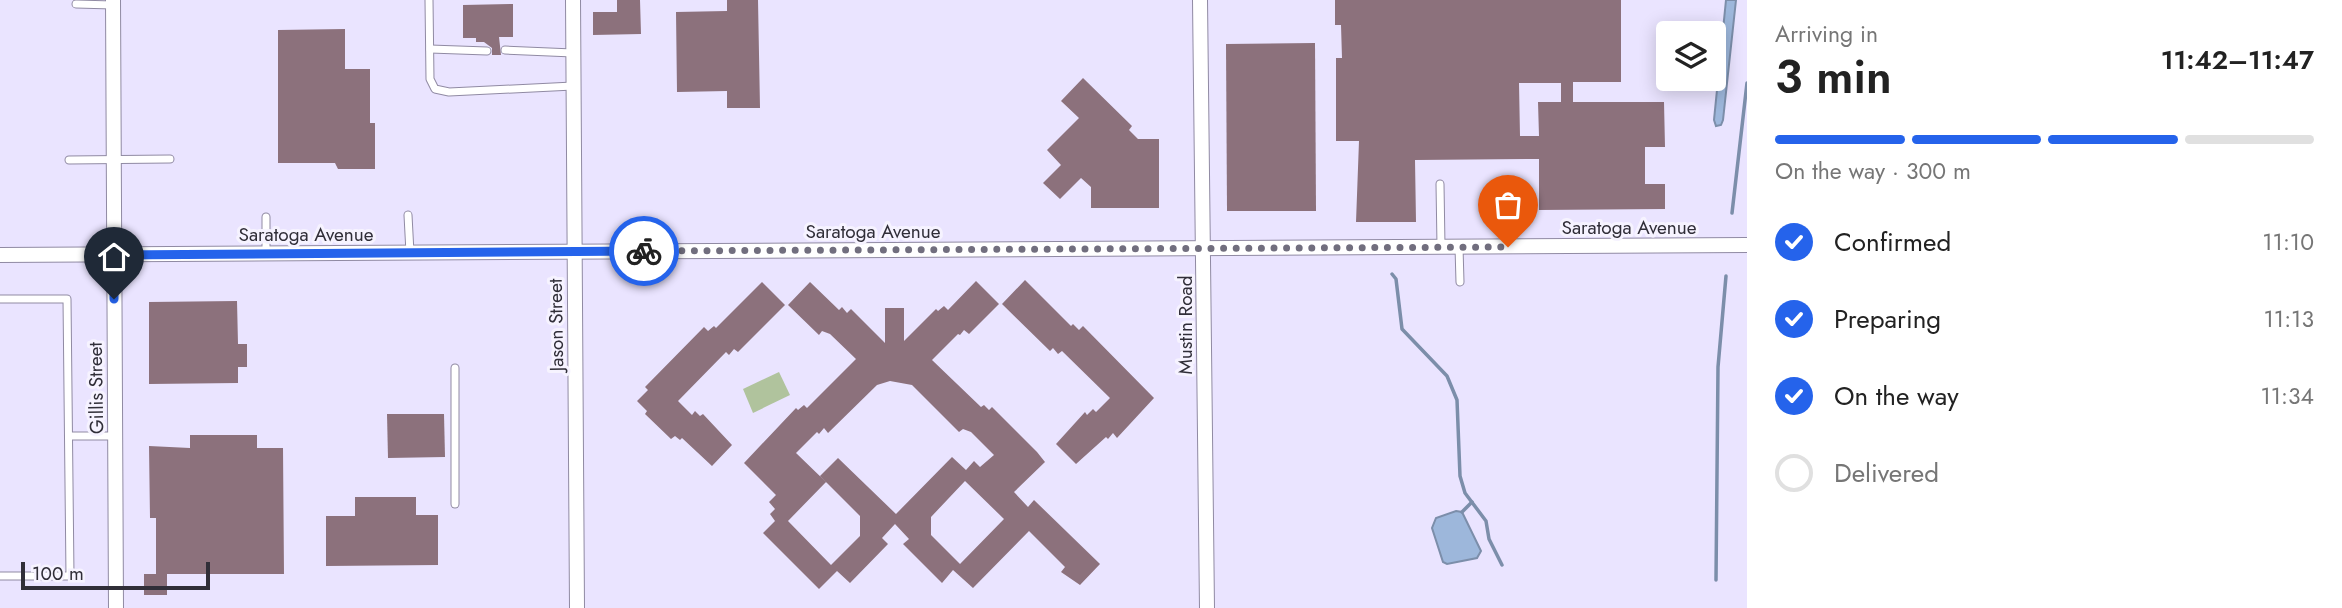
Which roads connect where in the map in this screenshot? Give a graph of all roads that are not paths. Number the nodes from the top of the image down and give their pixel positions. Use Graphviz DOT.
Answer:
graph roads {
  1 [pos="429,0"];
  2 [pos="573,0"];
  3 [pos="1199,0"];
  4 [pos="113,2"];
  5 [pos="76,4"];
  6 [pos="430,49"];
  7 [pos="505,50"];
  8 [pos="487,51"];
  9 [pos="573,53"];
  10 [pos="574,86"];
  11 [pos="115,159"];
  12 [pos="170,159"];
  13 [pos="69,160"];
  14 [pos="1440,184"];
  15 [pos="408,215"];
  16 [pos="266,217"];
  17 [pos="1747,245"];
  18 [pos="1441,247"];
  19 [pos="1459,247"];
  20 [pos="1203,248"];
  21 [pos="575,252"];
  22 [pos="266,253"];
  23 [pos="410,253"];
  24 [pos="0,255"];
  25 [pos="114,255"];
  26 [pos="1460,282"];
  27 [pos="0,299"];
  28 [pos="455,368"];
  29 [pos="69,436"];
  30 [pos="116,436"];
  31 [pos="455,504"];
  32 [pos="0,576"];
  33 [pos="116,608"];
  34 [pos="577,608"];
  35 [pos="1207,608"];
  1 -- 6 [label="lane"];
  2 -- 9 [label="street, Jason Street"];
  3 -- 20 [label="street, Mustin Road"];
  4 -- 5 [label="lane"];
  4 -- 11 [label="street, Gillis Street"];
  6 -- 8 [label="lane"];
  6 -- 10 [label="lane"];
  7 -- 9 [label="lane"];
  9 -- 10 [label="street, Jason Street"];
  10 -- 21 [label="street, Jason Street"];
  11 -- 12 [label="lane"];
  11 -- 13 [label="lane"];
  11 -- 25 [label="street, Gillis Street"];
  14 -- 18 [label="lane"];
  15 -- 23 [label="lane"];
  16 -- 22 [label="lane"];
  17 -- 19 [label="street, Saratoga Avenue"];
  18 -- 19 [label="street, Saratoga Avenue"];
  18 -- 20 [label="street, Saratoga Avenue"];
  19 -- 26 [label="lane"];
  20 -- 21 [label="street, Saratoga Avenue"];
  20 -- 35 [label="street, Mustin Road"];
  21 -- 23 [label="street, Saratoga Avenue"];
  21 -- 34 [label="street, Jason Street"];
  22 -- 23 [label="street, Saratoga Avenue"];
  22 -- 25 [label="street, Saratoga Avenue"];
  24 -- 25 [label="street, Saratoga Avenue"];
  25 -- 30 [label="street, Gillis Street"];
  27 -- 29 [label="lane"];
  28 -- 31 [label="lane"];
  29 -- 30 [label="lane"];
  29 -- 32 [label="lane"];
  30 -- 33 [label="street, Gillis Street"];
}
